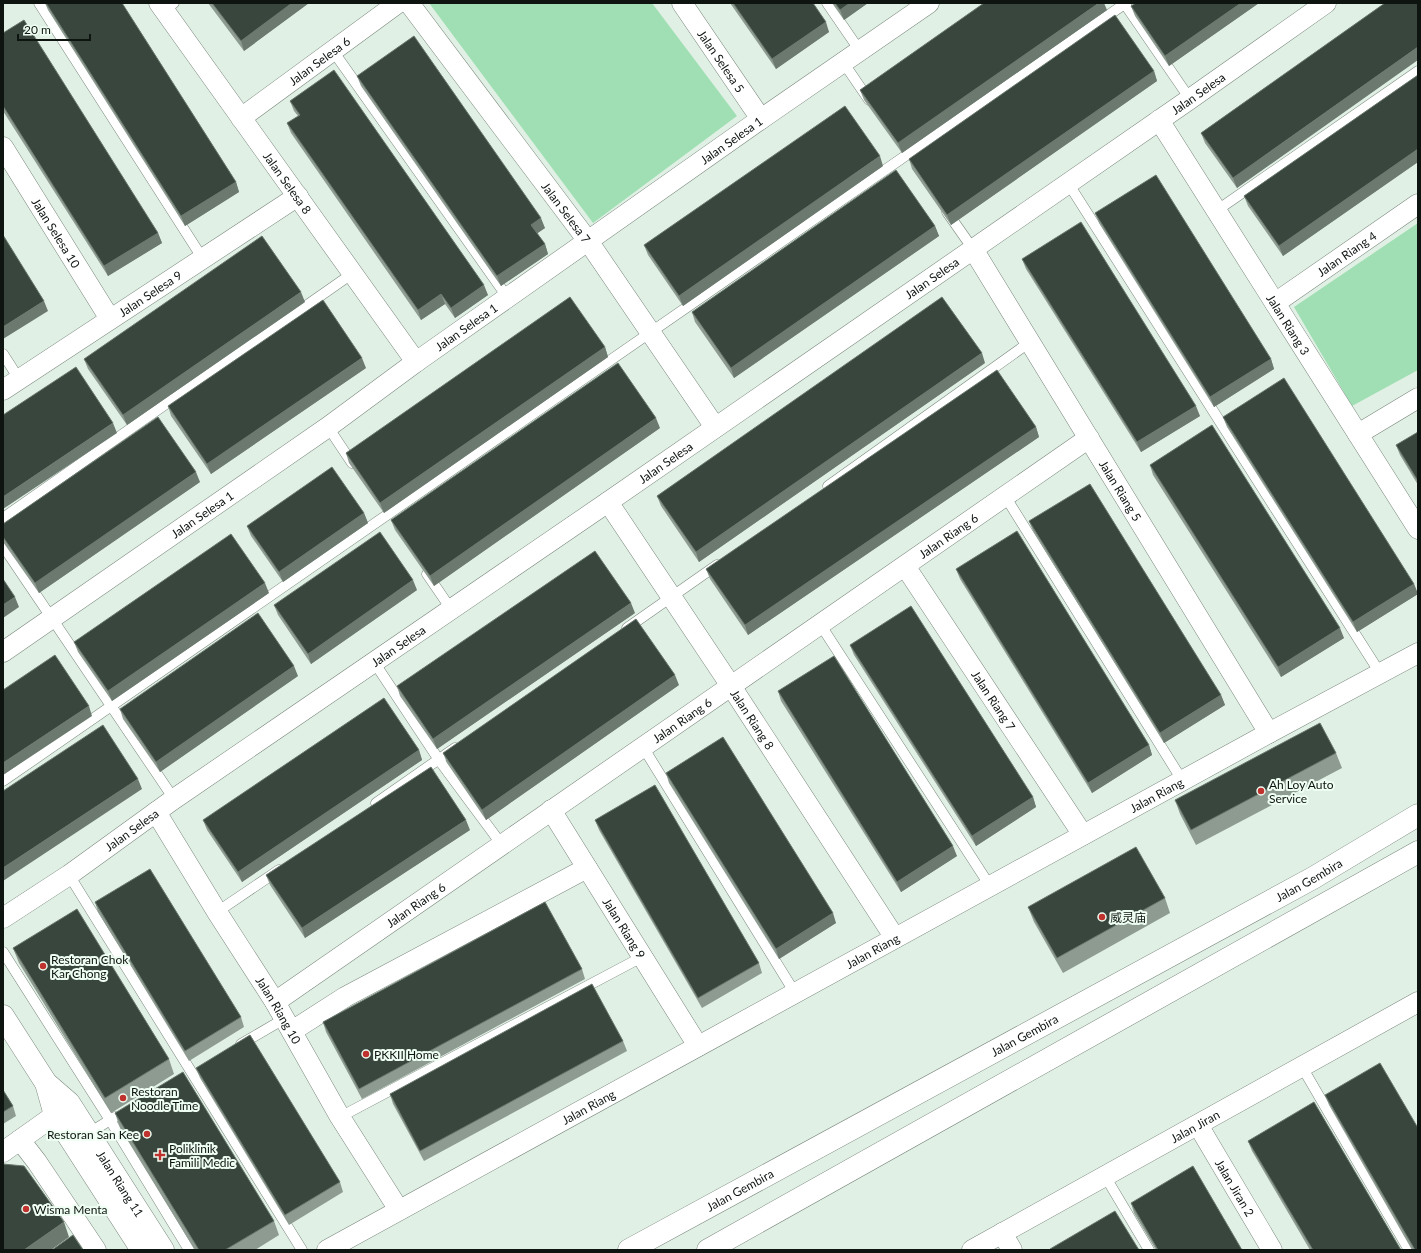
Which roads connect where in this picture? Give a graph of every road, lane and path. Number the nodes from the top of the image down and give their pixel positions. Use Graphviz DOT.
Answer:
graph roads {
  1 [pos="39,3"];
  2 [pos="398,3"];
  3 [pos="410,3"];
  4 [pos="682,3"];
  5 [pos="827,3"];
  6 [pos="929,3"];
  7 [pos="1125,3"];
  8 [pos="1326,3"];
  9 [pos="166,5"];
  10 [pos="333,51"];
  11 [pos="860,51"];
  12 [pos="843,62"];
  13 [pos="1418,71"];
  14 [pos="1190,99"];
  15 [pos="873,105"];
  16 [pos="241,118"];
  17 [pos="761,119"];
  18 [pos="1159,120"];
  19 [pos="3,147"];
  20 [pos="1068,183"];
  21 [pos="298,196"];
  22 [pos="1418,204"];
  23 [pos="942,205"];
  24 [pos="1216,211"];
  25 [pos="588,241"];
  26 [pos="973,249"];
  27 [pos="203,260"];
  28 [pos="353,273"];
  29 [pos="508,298"];
  30 [pos="1275,303"];
  31 [pos="110,318"];
  32 [pos="650,332"];
  33 [pos="1030,342"];
  34 [pos="3,354"];
  35 [pos="416,362"];
  36 [pos="19,379"];
  37 [pos="3,390"];
  38 [pos="1418,398"];
  39 [pos="328,427"];
  40 [pos="715,427"];
  41 [pos="1358,434"];
  42 [pos="1089,438"];
  43 [pos="358,471"];
  44 [pos="821,491"];
  45 [pos="1005,496"];
  46 [pos="608,502"];
  47 [pos="3,518"];
  48 [pos="1418,527"];
  49 [pos="3,546"];
  50 [pos="724,560"];
  51 [pos="421,565"];
  52 [pos="904,566"];
  53 [pos="672,597"];
  54 [pos="451,609"];
  55 [pos="52,618"];
  56 [pos="820,624"];
  57 [pos="620,634"];
  58 [pos="3,652"];
  59 [pos="1418,653"];
  60 [pos="374,662"];
  61 [pos="1380,673"];
  62 [pos="731,686"];
  63 [pos="111,706"];
  64 [pos="1268,733"];
  65 [pos="465,742"];
  66 [pos="643,747"];
  67 [pos="439,760"];
  68 [pos="1182,780"];
  69 [pos="3,781"];
  70 [pos="174,799"];
  71 [pos="367,809"];
  72 [pos="551,810"];
  73 [pos="156,812"];
  74 [pos="1418,815"];
  75 [pos="1083,835"];
  76 [pos="502,845"];
  77 [pos="1418,852"];
  78 [pos="289,863"];
  79 [pos="587,868"];
  80 [pos="69,875"];
  81 [pos="990,886"];
  82 [pos="217,912"];
  83 [pos="3,918"];
  84 [pos="895,938"];
  85 [pos="3,952"];
  86 [pos="642,957"];
  87 [pos="795,993"];
  88 [pos="1417,1006"];
  89 [pos="3,1016"];
  90 [pos="283,1017"];
  91 [pos="698,1046"];
  92 [pos="231,1049"];
  93 [pos="1302,1067"];
  94 [pos="46,1083"];
  95 [pos="124,1112"];
  96 [pos="55,1115"];
  97 [pos="340,1117"];
  98 [pos="110,1120"];
  99 [pos="1198,1124"];
  100 [pos="89,1133"];
  101 [pos="20,1140"];
  102 [pos="3,1152"];
  103 [pos="1105,1176"];
  104 [pos="399,1210"];
  105 [pos="1007,1242"];
  106 [pos="88,1243"];
  107 [pos="142,1250"];
  108 [pos="163,1250"];
  109 [pos="190,1250"];
  110 [pos="302,1250"];
  111 [pos="327,1250"];
  112 [pos="629,1250"];
  113 [pos="708,1250"];
  114 [pos="972,1250"];
  115 [pos="1149,1250"];
  116 [pos="1272,1250"];
  117 [pos="1409,1250"];
  1 -- 27 [label="lane"];
  2 -- 10 [label="street, Jalan Selesa 6"];
  3 -- 25 [label="street, Jalan Selesa 7"];
  4 -- 17 [label="street, Jalan Selesa 5"];
  5 -- 11 [label="lane"];
  6 -- 11 [label="street, Jalan Selesa 1"];
  7 -- 14 [label="lane"];
  7 -- 32 [label="lane"];
  8 -- 14 [label="street, Jalan Selesa"];
  9 -- 16 [label="street, Jalan Selesa 8"];
  10 -- 16 [label="street, Jalan Selesa 6"];
  10 -- 29 [label="lane"];
  11 -- 12 [label="street, Jalan Selesa 1"];
  12 -- 15 [label="lane"];
  12 -- 17 [label="street, Jalan Selesa 1"];
  13 -- 24 [label="lane"];
  14 -- 18 [label="street, Jalan Selesa"];
  16 -- 21 [label="street, Jalan Selesa 8"];
  17 -- 25 [label="street, Jalan Selesa 1"];
  18 -- 20 [label="street, Jalan Selesa"];
  18 -- 24 [label="street, Jalan Riang 3"];
  19 -- 31 [label="street, Jalan Selesa 10"];
  20 -- 26 [label="street, Jalan Selesa"];
  20 -- 61 [label="lane"];
  21 -- 27 [label="street, Jalan Selesa 9"];
  21 -- 28 [label="street, Jalan Selesa 8"];
  22 -- 30 [label="street, Jalan Riang 4"];
  23 -- 26 [label="lane"];
  24 -- 30 [label="street, Jalan Riang 3"];
  25 -- 29 [label="street, Jalan Selesa 1"];
  25 -- 32 [label="street, Jalan Selesa 7"];
  26 -- 33 [label="street, Jalan Riang 5"];
  26 -- 40 [label="street, Jalan Selesa"];
  27 -- 31 [label="street, Jalan Selesa 9"];
  28 -- 35 [label="street, Jalan Selesa 8"];
  28 -- 47 [label="lane"];
  29 -- 35 [label="street, Jalan Selesa 1"];
  30 -- 41 [label="street, Jalan Riang 3"];
  31 -- 36 [label="street, Jalan Selesa 9"];
  32 -- 40 [label="street, Jalan Selesa 7"];
  32 -- 63 [label="lane"];
  33 -- 42 [label="street, Jalan Riang 5"];
  33 -- 44 [label="lane"];
  34 -- 36 [label="lane"];
  35 -- 39 [label="street, Jalan Selesa 1"];
  36 -- 37 [label="street, Jalan Selesa 9"];
  38 -- 41 [label="street"];
  39 -- 43 [label="lane"];
  39 -- 55 [label="street, Jalan Selesa 1"];
  40 -- 46 [label="street, Jalan Selesa"];
  41 -- 48 [label="street, Jalan Riang 3"];
  42 -- 45 [label="street, Jalan Riang 6"];
  42 -- 64 [label="street, Jalan Riang 5"];
  45 -- 52 [label="street, Jalan Riang 6"];
  45 -- 68 [label="lane"];
  46 -- 53 [label="street, Jalan Riang 8"];
  46 -- 54 [label="street, Jalan Selesa"];
  49 -- 55 [label="lane"];
  50 -- 53 [label="lane"];
  51 -- 54 [label="lane"];
  52 -- 56 [label="street, Jalan Riang 6"];
  52 -- 75 [label="street, Jalan Riang 7"];
  53 -- 57 [label="lane"];
  53 -- 62 [label="street, Jalan Riang 8"];
  54 -- 60 [label="street, Jalan Selesa"];
  55 -- 58 [label="street, Jalan Selesa 1"];
  55 -- 63 [label="lane"];
  56 -- 62 [label="street, Jalan Riang 6"];
  56 -- 81 [label="lane"];
  59 -- 61 [label="street, Jalan Riang"];
  60 -- 67 [label="lane"];
  60 -- 70 [label="street, Jalan Selesa"];
  61 -- 64 [label="street, Jalan Riang"];
  62 -- 66 [label="street, Jalan Riang 6"];
  62 -- 84 [label="street, Jalan Riang 8"];
  63 -- 69 [label="lane"];
  63 -- 70 [label="lane"];
  64 -- 68 [label="street, Jalan Riang"];
  65 -- 67 [label="lane"];
  66 -- 72 [label="street, Jalan Riang 6"];
  66 -- 87 [label="lane"];
  67 -- 71 [label="lane"];
  67 -- 76 [label="lane"];
  68 -- 75 [label="street, Jalan Riang"];
  70 -- 73 [label="street, Jalan Selesa"];
  72 -- 76 [label="street, Jalan Riang 6"];
  72 -- 79 [label="street, Jalan Riang 9"];
  73 -- 80 [label="street, Jalan Selesa"];
  73 -- 82 [label="street, Jalan Riang 10"];
  74 -- 112 [label="main road, Jalan Gembira"];
  75 -- 81 [label="street, Jalan Riang"];
  76 -- 90 [label="street, Jalan Riang 6"];
  77 -- 113 [label="main road"];
  78 -- 82 [label="lane"];
  79 -- 86 [label="street, Jalan Riang 9"];
  79 -- 90 [label="street"];
  80 -- 83 [label="street, Jalan Selesa"];
  80 -- 110 [label="lane"];
  81 -- 84 [label="street, Jalan Riang"];
  82 -- 90 [label="street, Jalan Riang 10"];
  84 -- 87 [label="street, Jalan Riang"];
  85 -- 98 [label="lane"];
  86 -- 91 [label="street, Jalan Riang 9"];
  86 -- 97 [label="lane"];
  87 -- 91 [label="street, Jalan Riang"];
  88 -- 93 [label="street, Jalan Jiran"];
  89 -- 94 [label="main road, Jalan Riang 11"];
  90 -- 92 [label="lane"];
  90 -- 97 [label="street, Jalan Riang 10"];
  91 -- 104 [label="street, Jalan Riang"];
  93 -- 99 [label="street, Jalan Jiran"];
  93 -- 117 [label="lane"];
  94 -- 96 [label="main road, Jalan Riang 11"];
  94 -- 100 [label="main road, Jalan Riang 11"];
  95 -- 98 [label="lane"];
  96 -- 101 [label="street"];
  96 -- 107 [label="main road, Jalan Riang 11"];
  97 -- 104 [label="street, Jalan Riang 10"];
  98 -- 100 [label="lane"];
  98 -- 109 [label="lane"];
  99 -- 103 [label="street, Jalan Jiran"];
  99 -- 116 [label="street, Jalan Jiran 2"];
  100 -- 108 [label="main road, Jalan Riang 11"];
  101 -- 102 [label="street"];
  101 -- 106 [label="street"];
  103 -- 105 [label="street, Jalan Jiran"];
  103 -- 115 [label="lane"];
  104 -- 111 [label="street, Jalan Riang"];
  105 -- 114 [label="street, Jalan Jiran"];
}
